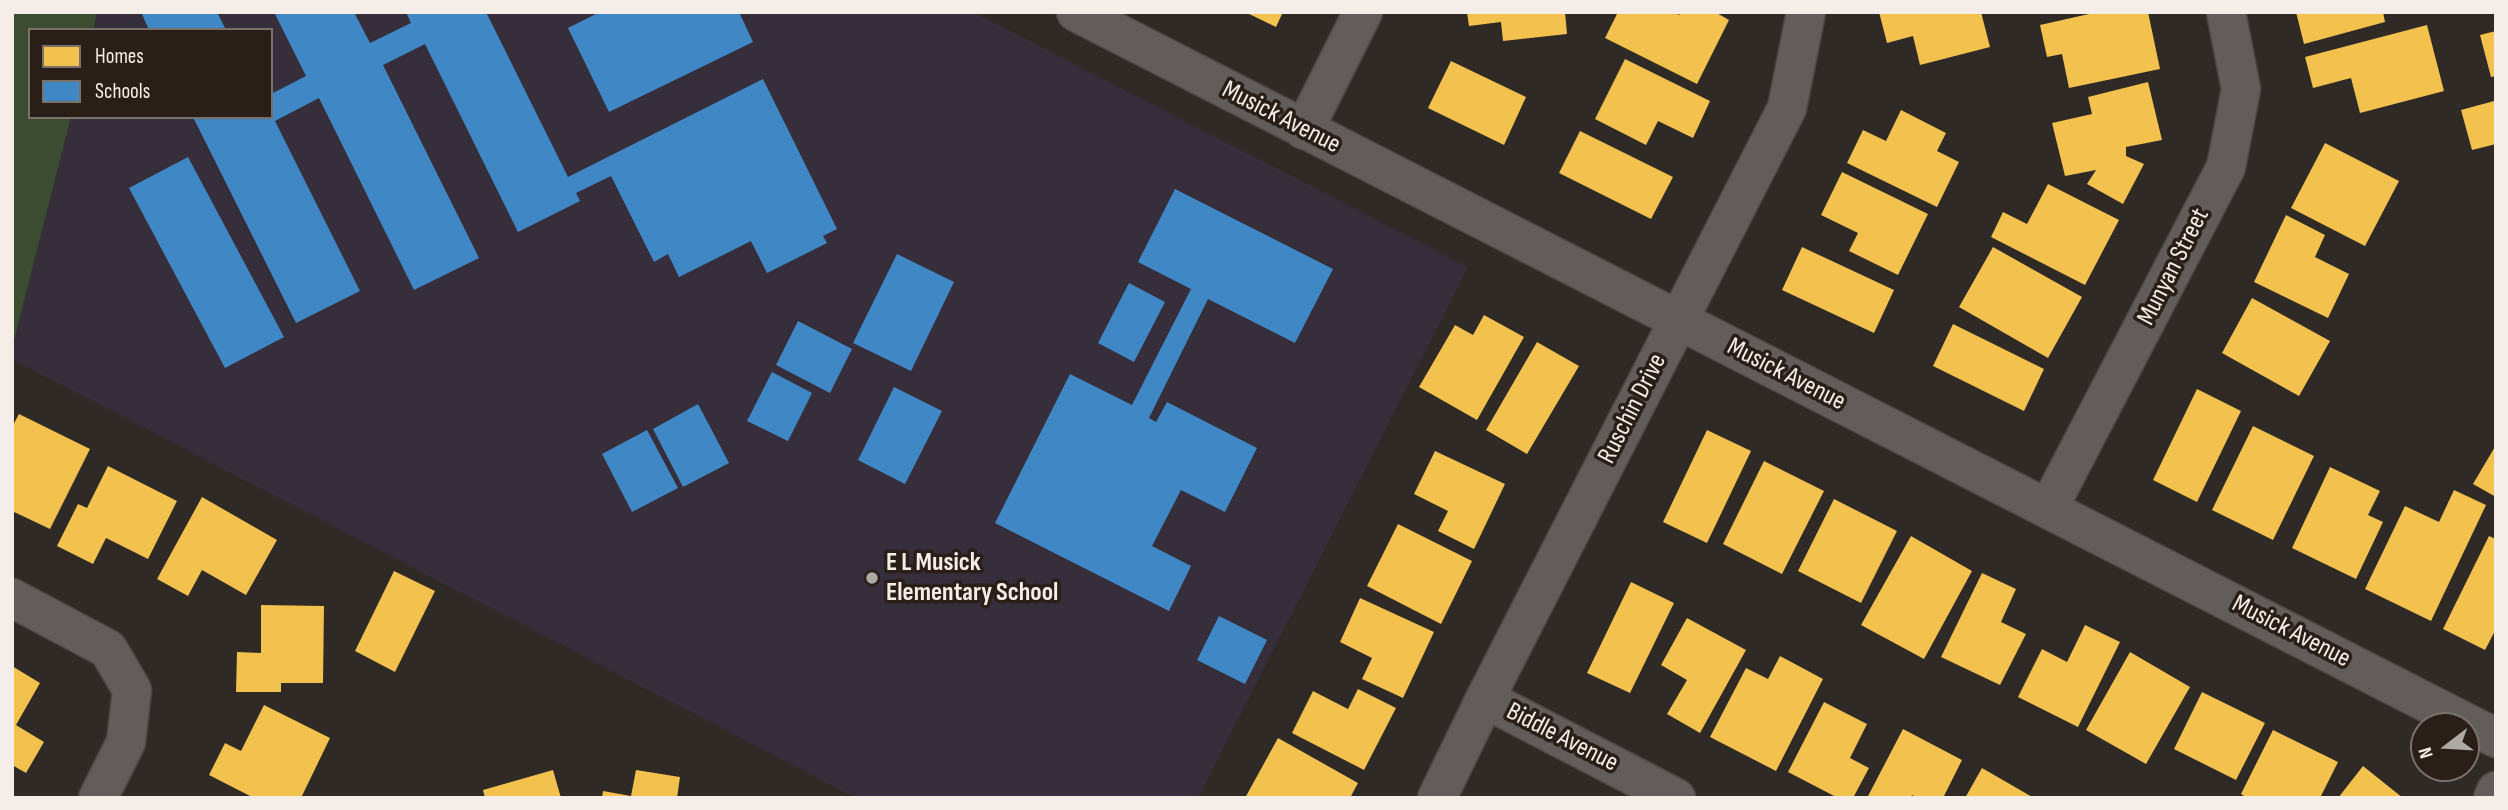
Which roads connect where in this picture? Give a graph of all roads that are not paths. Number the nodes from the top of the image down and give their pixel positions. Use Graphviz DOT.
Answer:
graph roads {
  1 [pos="1076,12"];
  2 [pos="1363,12"];
  3 [pos="1806,12"];
  4 [pos="2226,12"];
  5 [pos="1304,130"];
  6 [pos="1678,321"];
  7 [pos="2049,507"];
  8 [pos="12,598"];
  9 [pos="1485,699"];
  10 [pos="2496,738"];
  11 [pos="2496,791"];
  12 [pos="98,798"];
  13 [pos="1437,798"];
  14 [pos="1676,798"];
  15 [pos="2493,798"];
  1 -- 5 [label="street, Musick Avenue"];
  2 -- 5 [label="street"];
  3 -- 6 [label="street, Ruschin Drive"];
  4 -- 7 [label="street, Munyan Street"];
  5 -- 6 [label="street, Musick Avenue"];
  6 -- 7 [label="street, Musick Avenue"];
  6 -- 9 [label="street, Ruschin Drive"];
  7 -- 10 [label="street, Musick Avenue"];
  8 -- 12 [label="street"];
  9 -- 13 [label="street, Ruschin Drive"];
  9 -- 14 [label="street, Biddle Avenue"];
  11 -- 15 [label="street"];
}
